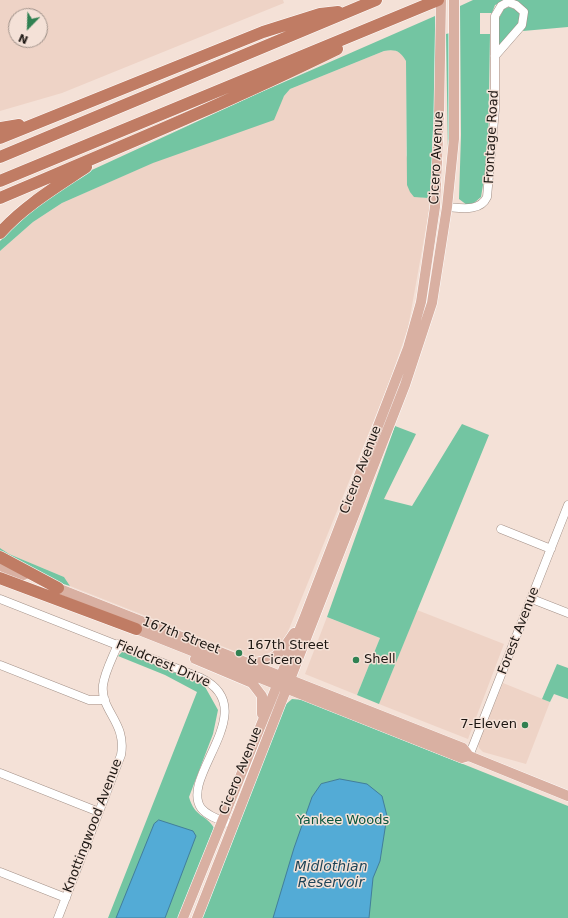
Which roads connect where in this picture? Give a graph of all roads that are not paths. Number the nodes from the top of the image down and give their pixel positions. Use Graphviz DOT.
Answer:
graph roads {
  1 [pos="376,0"];
  2 [pos="454,0"];
  3 [pos="436,1"];
  4 [pos="351,10"];
  5 [pos="495,56"];
  6 [pos="55,116"];
  7 [pos="0,128"];
  8 [pos="150,135"];
  9 [pos="0,138"];
  10 [pos="0,157"];
  11 [pos="0,181"];
  12 [pos="0,198"];
  13 [pos="435,207"];
  14 [pos="448,207"];
  15 [pos="0,233"];
  16 [pos="568,505"];
  17 [pos="501,529"];
  18 [pos="551,549"];
  19 [pos="0,556"];
  20 [pos="0,566"];
  21 [pos="0,577"];
  22 [pos="58,588"];
  23 [pos="0,599"];
  24 [pos="532,599"];
  25 [pos="568,613"];
  26 [pos="305,616"];
  27 [pos="136,628"];
  28 [pos="161,638"];
  29 [pos="118,644"];
  30 [pos="249,663"];
  31 [pos="0,665"];
  32 [pos="291,680"];
  33 [pos="278,681"];
  34 [pos="287,690"];
  35 [pos="105,700"];
  36 [pos="262,719"];
  37 [pos="469,756"];
  38 [pos="0,773"];
  39 [pos="568,796"];
  40 [pos="99,812"];
  41 [pos="222,820"];
  42 [pos="233,825"];
  43 [pos="0,872"];
  44 [pos="66,898"];
  45 [pos="58,918"];
  46 [pos="183,918"];
  47 [pos="197,918"];
  1 -- 4 [label="highway"];
  2 -- 14 [label="main road, Cicero Avenue"];
  3 -- 8 [label="highway"];
  3 -- 11 [label="highway"];
  3 -- 13 [label="main road, Cicero Avenue"];
  4 -- 6 [label="highway"];
  4 -- 10 [label="highway"];
  5 -- 5 [label="street, Frontage Road"];
  5 -- 14 [label="street, Frontage Road"];
  6 -- 7 [label="highway"];
  6 -- 9 [label="highway"];
  8 -- 12 [label="highway"];
  8 -- 15 [label="highway"];
  13 -- 14 [label="main road"];
  13 -- 26 [label="main road, Cicero Avenue"];
  14 -- 32 [label="main road, Cicero Avenue"];
  16 -- 18 [label="street, Forest Avenue"];
  17 -- 18 [label="street"];
  18 -- 24 [label="street, Forest Avenue"];
  19 -- 22 [label="highway"];
  20 -- 22 [label="main road, 167th Street"];
  21 -- 27 [label="highway"];
  22 -- 30 [label="main road, 167th Street"];
  23 -- 29 [label="street, Fieldcrest Drive"];
  24 -- 25 [label="street"];
  24 -- 37 [label="street, Forest Avenue"];
  26 -- 30 [label="main road"];
  26 -- 33 [label="main road, Cicero Avenue"];
  27 -- 28 [label="main road, 167th Street"];
  28 -- 33 [label="main road, 167th Street"];
  28 -- 36 [label="main road"];
  29 -- 35 [label="street, Knottingwood Avenue"];
  29 -- 41 [label="street, Fieldcrest Drive"];
  30 -- 33 [label="main road, 167th Street"];
  31 -- 35 [label="street"];
  32 -- 33 [label="main road, 167th Street"];
  32 -- 34 [label="main road, Cicero Avenue"];
  32 -- 37 [label="main road, 167th Street"];
  33 -- 34 [label="main road, 167th Street"];
  33 -- 36 [label="main road, Cicero Avenue"];
  34 -- 37 [label="main road, 167th Street"];
  34 -- 42 [label="main road, Cicero Avenue"];
  35 -- 40 [label="street, Knottingwood Avenue"];
  36 -- 41 [label="main road, Cicero Avenue"];
  37 -- 39 [label="main road, 167th Street"];
  38 -- 40 [label="street"];
  40 -- 44 [label="street, Knottingwood Avenue"];
  41 -- 42 [label="street, Fieldcrest Drive"];
  41 -- 46 [label="main road, Cicero Avenue"];
  42 -- 47 [label="main road, Cicero Avenue"];
  43 -- 44 [label="street"];
  44 -- 45 [label="street, Knottingwood Avenue"];
}
